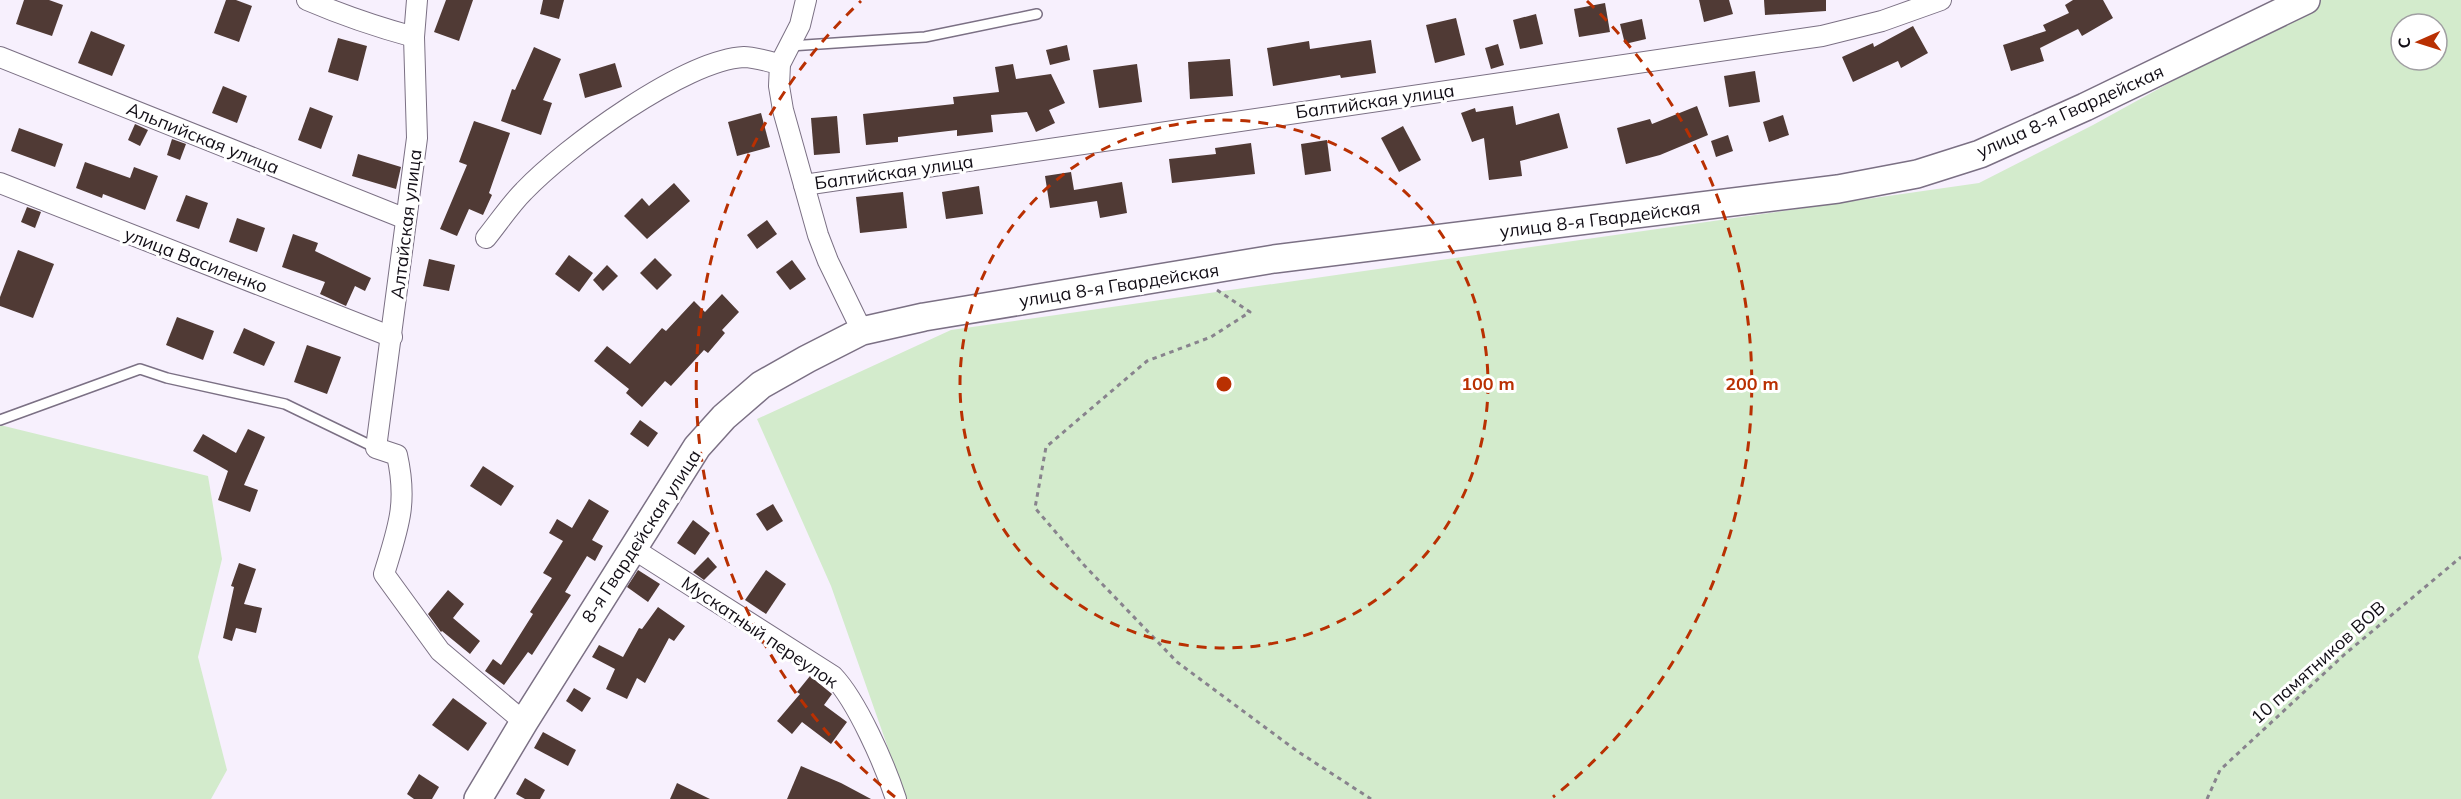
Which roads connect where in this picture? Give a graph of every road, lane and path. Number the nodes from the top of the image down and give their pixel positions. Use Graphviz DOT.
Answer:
graph roads {
  1 [pos="307,0"];
  2 [pos="417,0"];
  3 [pos="806,0"];
  4 [pos="1941,0"];
  5 [pos="2306,0"];
  6 [pos="1037,14"];
  7 [pos="414,36"];
  8 [pos="790,46"];
  9 [pos="0,57"];
  10 [pos="780,64"];
  11 [pos="0,183"];
  12 [pos="804,185"];
  13 [pos="406,219"];
  14 [pos="486,238"];
  15 [pos="1190,273"];
  16 [pos="862,331"];
  17 [pos="392,338"];
  18 [pos="0,420"];
  19 [pos="376,448"];
  20 [pos="632,548"];
  21 [pos="2461,557"];
  22 [pos="524,722"];
  23 [pos="478,799"];
  24 [pos="896,799"];
  25 [pos="1371,799"];
  26 [pos="2206,799"];
  1 -- 7 [label="street"];
  2 -- 7 [label="street, Алтайская улица"];
  3 -- 8 [label="street"];
  4 -- 12 [label="street, Балтийская улица"];
  5 -- 15 [label="street, улица 8-я Гвардейская"];
  6 -- 8 [label="lane"];
  7 -- 13 [label="street, Алтайская улица"];
  8 -- 10 [label="street"];
  9 -- 13 [label="street, Альпийская улица"];
  10 -- 12 [label="street"];
  10 -- 14 [label="street"];
  11 -- 17 [label="street, улица Василенко"];
  12 -- 16 [label="street"];
  13 -- 17 [label="street, Алтайская улица"];
  15 -- 16 [label="street, улица 8-я Гвардейская"];
  15 -- 25 [label="path"];
  16 -- 20 [label="street, 8-я Гвардейская улица"];
  17 -- 19 [label="street, Алтайская улица"];
  18 -- 19 [label="lane"];
  19 -- 22 [label="street"];
  20 -- 22 [label="street, 8-я Гвардейская улица"];
  20 -- 24 [label="street, Мускатный переулок"];
  21 -- 26 [label="path, 10 памятников ВОВ"];
  22 -- 23 [label="street, 8-я Гвардейская улица"];
}
